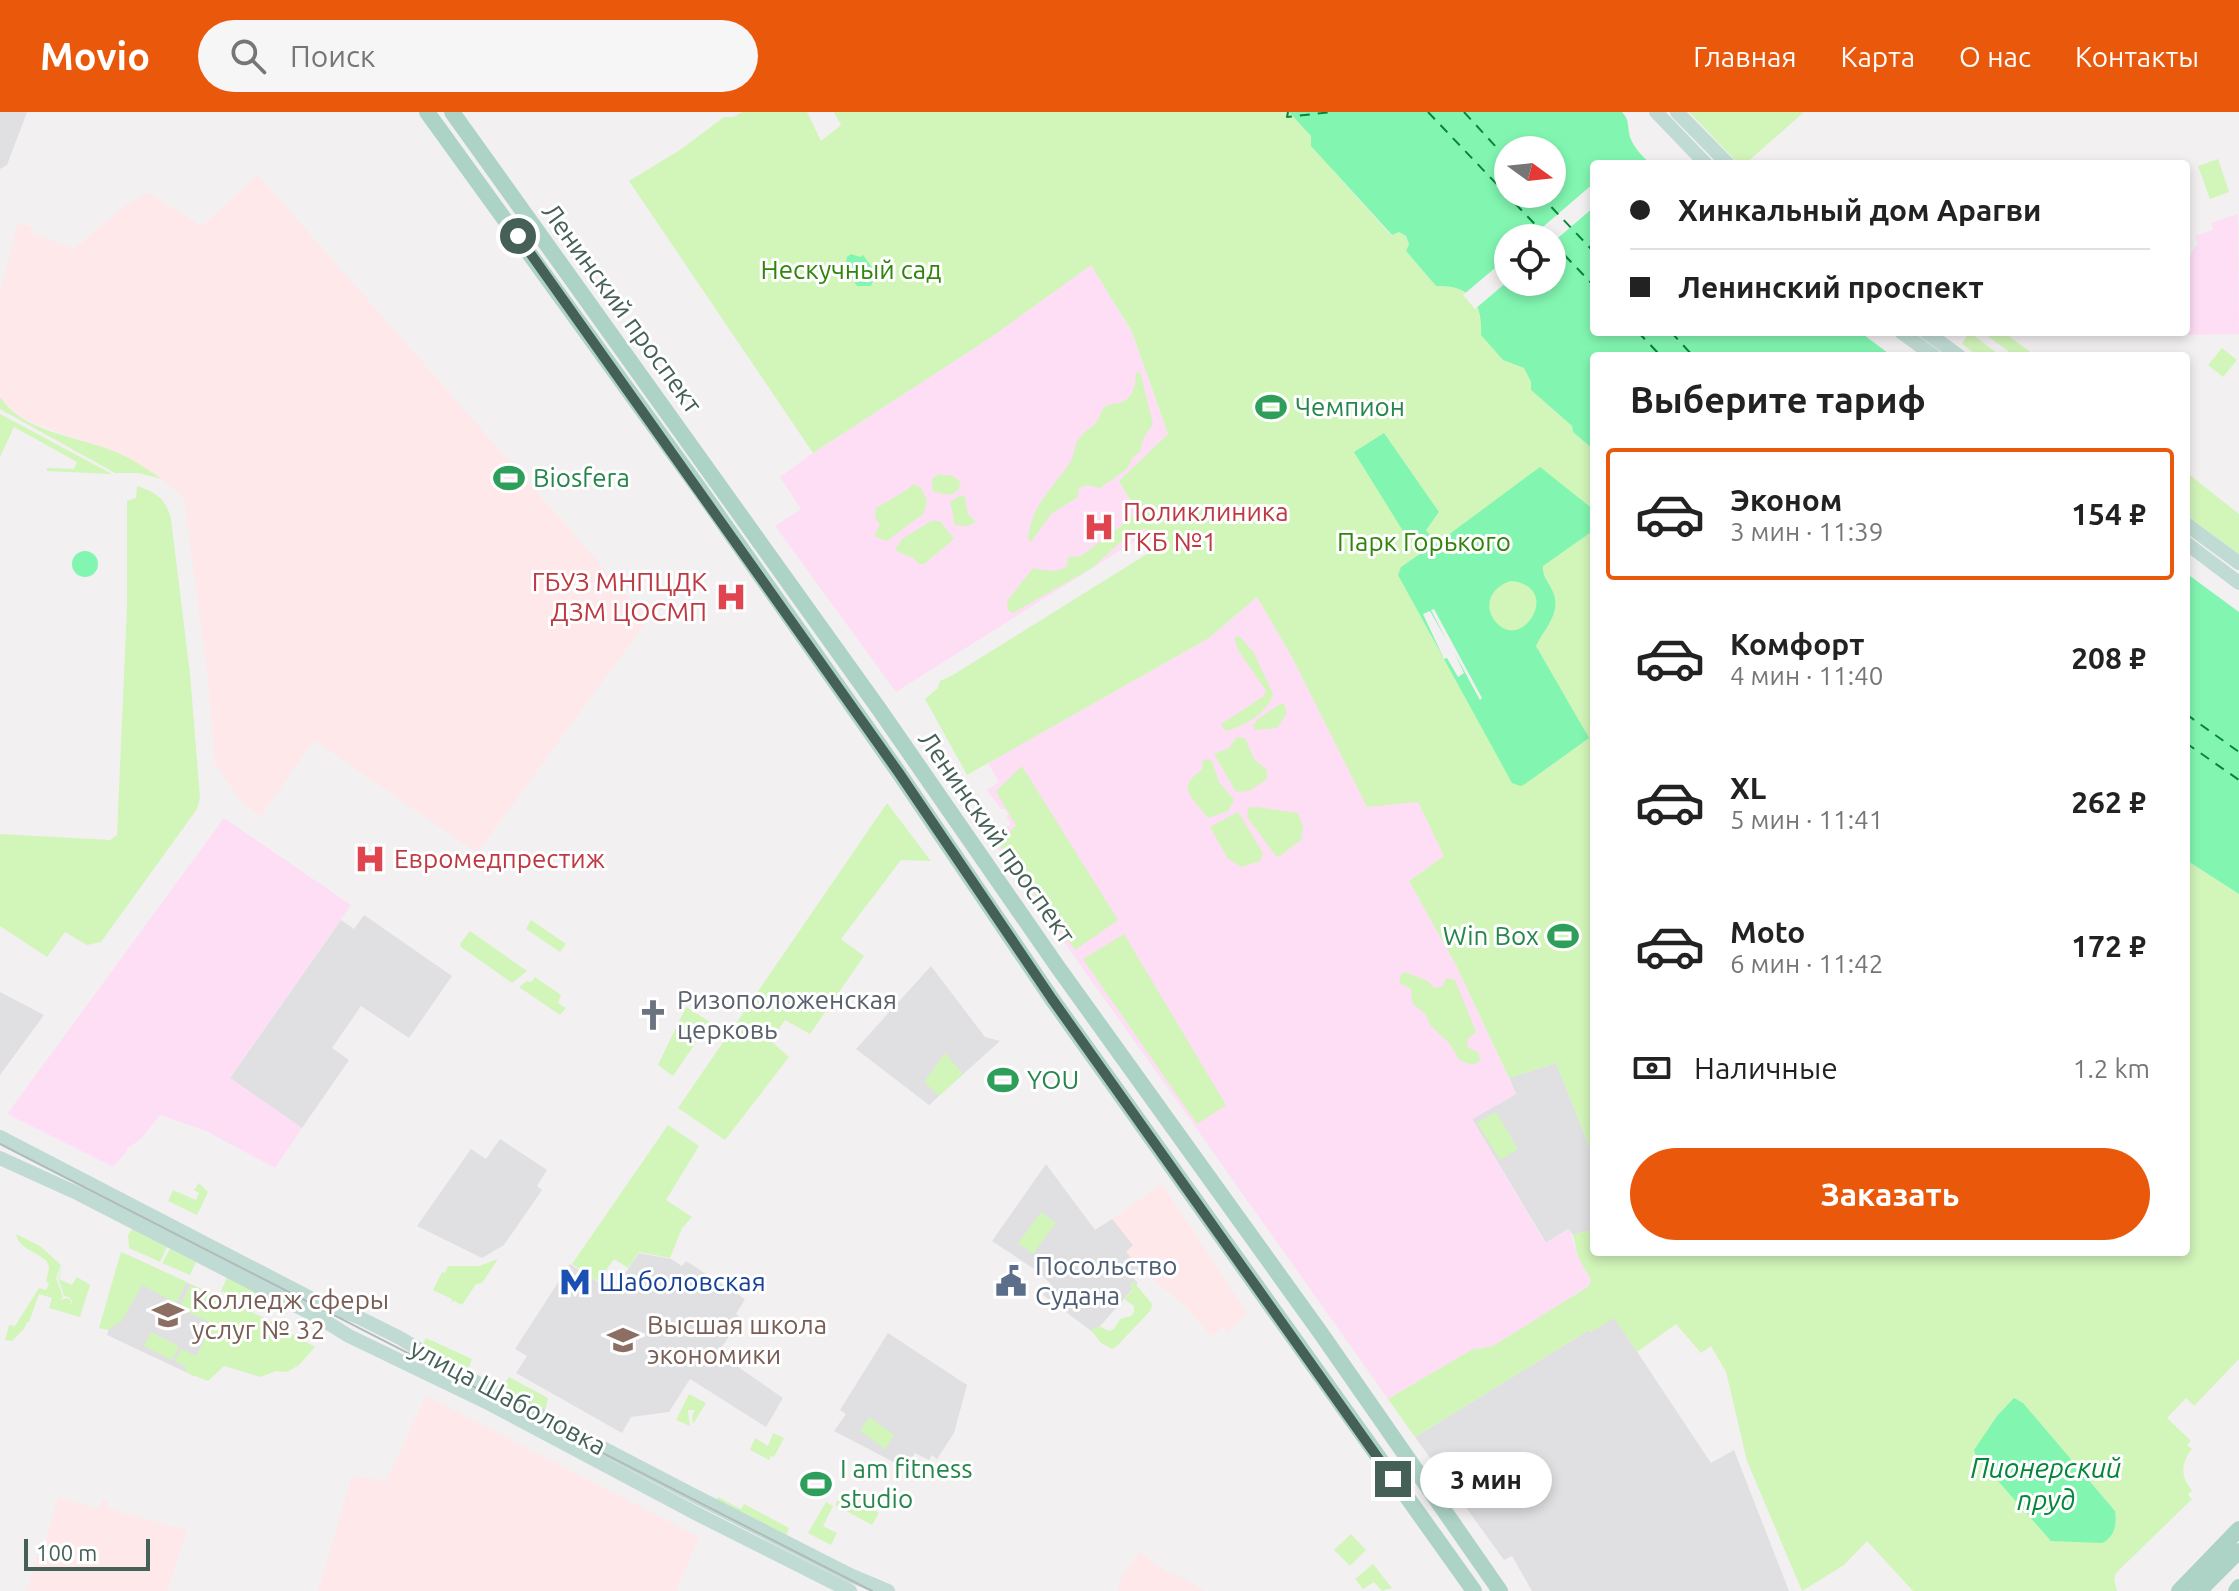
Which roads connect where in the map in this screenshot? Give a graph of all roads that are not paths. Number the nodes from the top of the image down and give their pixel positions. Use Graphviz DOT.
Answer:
graph roads {
  1 [pos="427,112"];
  2 [pos="452,112"];
  3 [pos="1656,112"];
  4 [pos="1677,112"];
  5 [pos="1702,160"];
  6 [pos="1724,160"];
  7 [pos="1906,336"];
  8 [pos="1932,336"];
  9 [pos="1928,352"];
  10 [pos="1954,352"];
  11 [pos="2190,527"];
  12 [pos="2190,546"];
  13 [pos="2239,563"];
  14 [pos="2239,583"];
  15 [pos="0,1137"];
  16 [pos="0,1158"];
  17 [pos="2239,1529"];
  18 [pos="2239,1551"];
  19 [pos="2203,1566"];
  20 [pos="850,1591"];
  21 [pos="888,1591"];
  22 [pos="1474,1591"];
  23 [pos="1500,1591"];
  24 [pos="2165,1591"];
  25 [pos="2179,1591"];
  26 [pos="2199,1591"];
  1 -- 22 [label="main road, Ленинский проспект"];
  2 -- 23 [label="main road, Ленинский проспект"];
  3 -- 5 [label="main road"];
  4 -- 6 [label="main road"];
  7 -- 9 [label="main road"];
  8 -- 10 [label="main road"];
  11 -- 13 [label="main road"];
  12 -- 14 [label="main road"];
  15 -- 21 [label="main road, улица Шаболовка"];
  16 -- 20 [label="main road, улица Шаболовка"];
  17 -- 19 [label="main road"];
  18 -- 26 [label="main road"];
  19 -- 24 [label="main road"];
  19 -- 25 [label="main road"];
}
